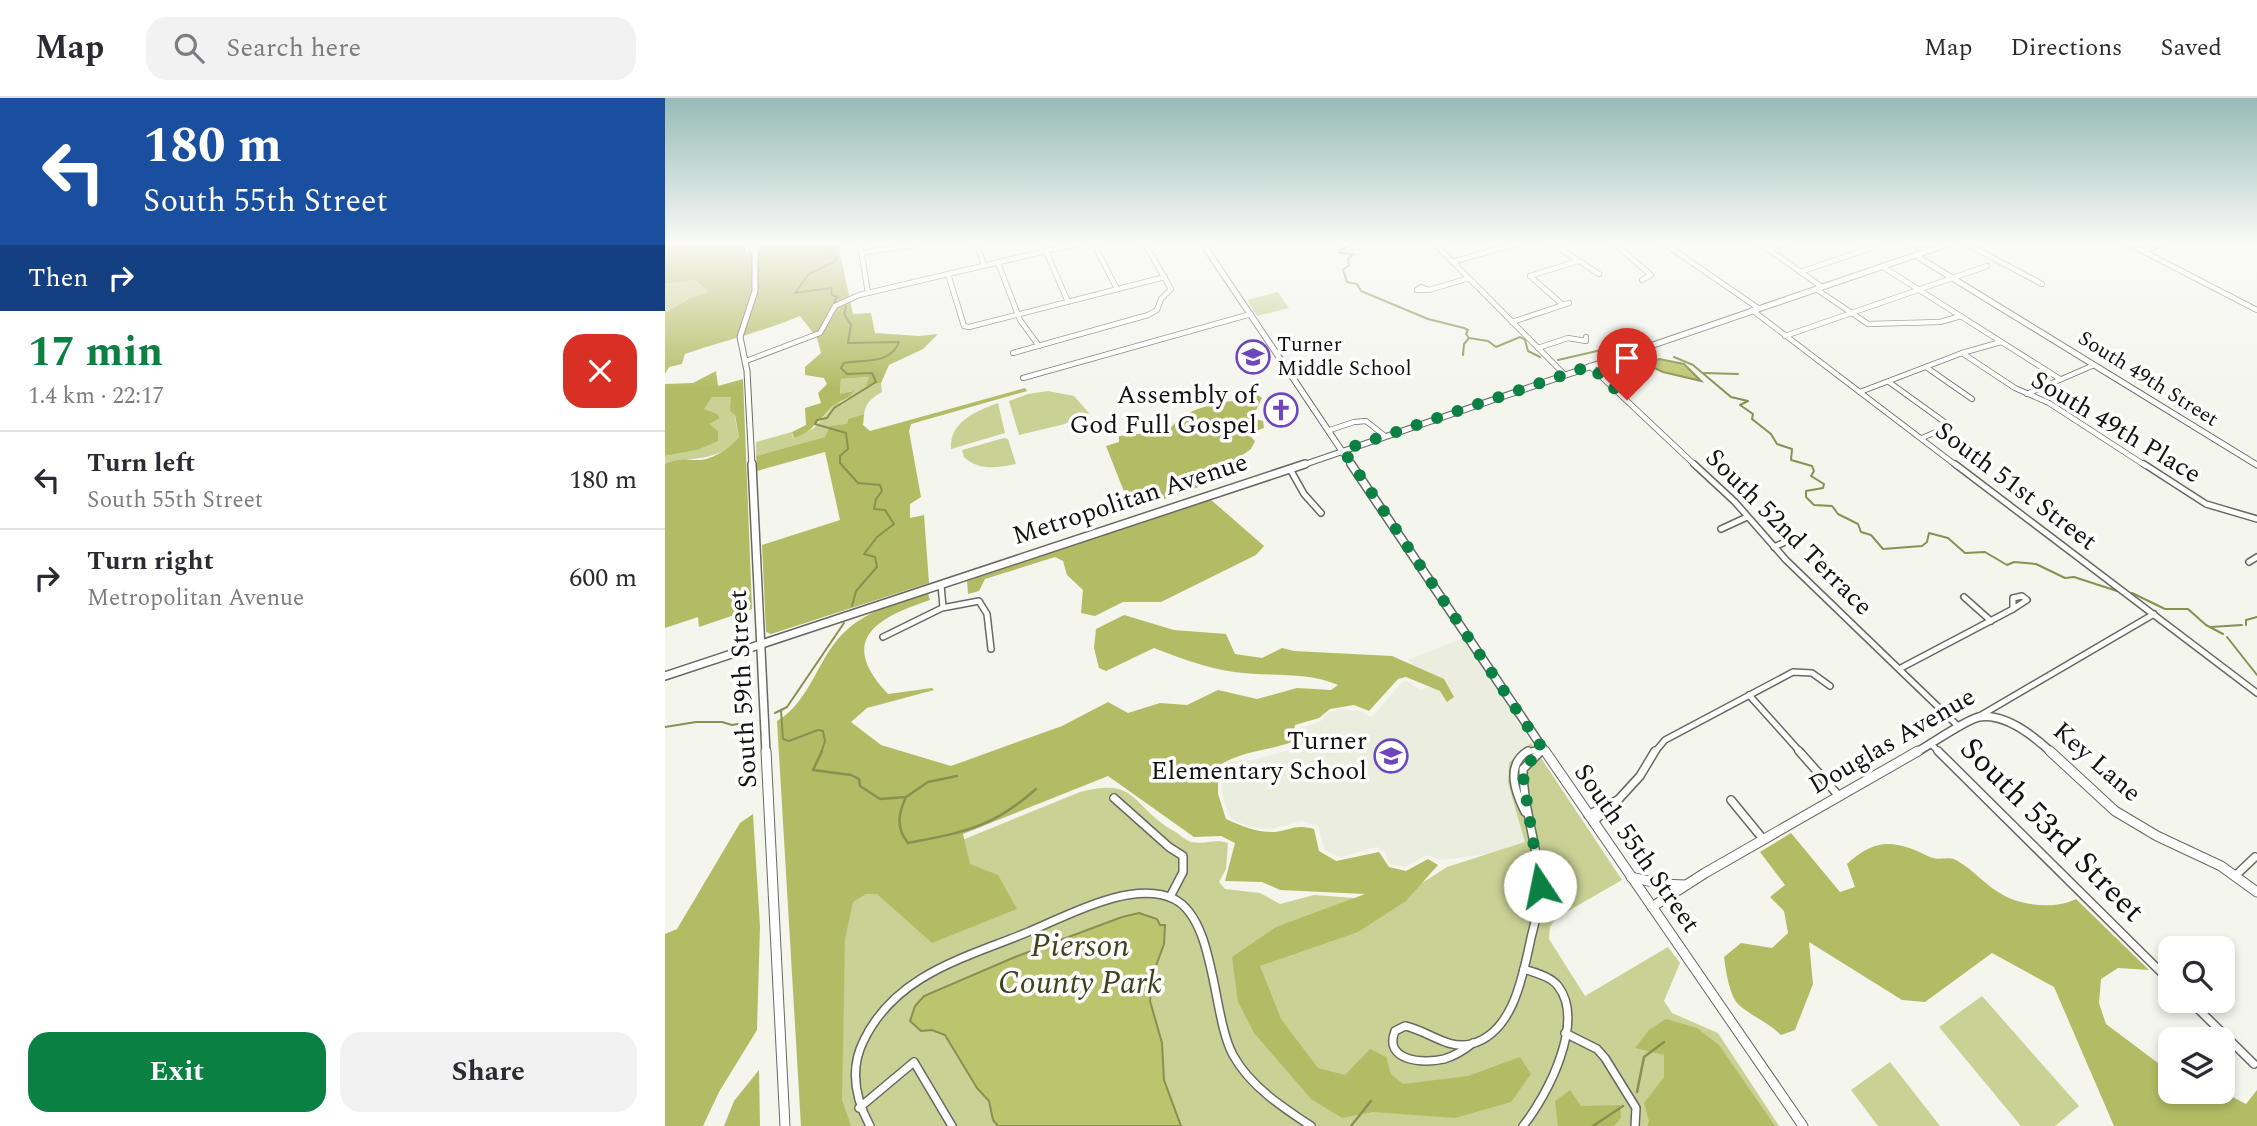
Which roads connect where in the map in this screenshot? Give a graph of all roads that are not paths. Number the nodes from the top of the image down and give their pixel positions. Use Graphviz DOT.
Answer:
graph roads {
  1 [pos="755,292"];
  2 [pos="872,292"];
  3 [pos="954,292"];
  4 [pos="1009,292"];
  5 [pos="1063,292"];
  6 [pos="1106,292"];
  7 [pos="1168,292"];
  8 [pos="1236,292"];
  9 [pos="1483,292"];
  10 [pos="1548,292"];
  11 [pos="1735,292"];
  12 [pos="1807,292"];
  13 [pos="1824,292"];
  14 [pos="1909,292"];
  15 [pos="1922,292"];
  16 [pos="1975,292"];
  17 [pos="2222,292"];
  18 [pos="868,293"];
  19 [pos="1067,302"];
  20 [pos="1569,303"];
  21 [pos="1563,305"];
  22 [pos="1755,309"];
  23 [pos="2257,310"];
  24 [pos="1850,313"];
  25 [pos="1251,314"];
  26 [pos="1017,315"];
  27 [pos="1961,316"];
  28 [pos="1512,322"];
  29 [pos="968,327"];
  30 [pos="1785,336"];
  31 [pos="1571,337"];
  32 [pos="2001,342"];
  33 [pos="1039,346"];
  34 [pos="1538,348"];
  35 [pos="1013,353"];
  36 [pos="1962,353"];
  37 [pos="746,361"];
  38 [pos="2094,365"];
  39 [pos="1590,366"];
  40 [pos="1926,367"];
  41 [pos="1565,374"];
  42 [pos="1023,378"];
  43 [pos="2060,379"];
  44 [pos="1889,382"];
  45 [pos="1860,392"];
  46 [pos="2027,394"];
  47 [pos="1972,399"];
  48 [pos="1330,430"];
  49 [pos="1385,436"];
  50 [pos="1922,438"];
  51 [pos="1343,450"];
  52 [pos="2257,465"];
  53 [pos="1290,469"];
  54 [pos="1321,513"];
  55 [pos="1747,517"];
  56 [pos="2257,519"];
  57 [pos="1721,528"];
  58 [pos="1794,538"];
  59 [pos="1774,547"];
  60 [pos="2257,557"];
  61 [pos="2249,562"];
  62 [pos="941,585"];
  63 [pos="1964,597"];
  64 [pos="943,607"];
  65 [pos="2013,609"];
  66 [pos="2154,614"];
  67 [pos="1991,621"];
  68 [pos="883,637"];
  69 [pos="762,643"];
  70 [pos="991,649"];
  71 [pos="1899,669"];
  72 [pos="665,676"];
  73 [pos="1830,686"];
  74 [pos="2257,693"];
  75 [pos="1749,695"];
  76 [pos="1978,717"];
  77 [pos="1959,727"];
  78 [pos="1930,743"];
  79 [pos="1542,748"];
  80 [pos="1838,795"];
  81 [pos="1114,798"];
  82 [pos="1731,800"];
  83 [pos="1590,818"];
  84 [pos="1763,839"];
  85 [pos="2255,857"];
  86 [pos="2235,876"];
  87 [pos="1631,877"];
  88 [pos="1686,885"];
  89 [pos="2257,892"];
  90 [pos="1170,897"];
  91 [pos="1652,907"];
  92 [pos="1524,969"];
  93 [pos="2158,969"];
  94 [pos="2202,1013"];
  95 [pos="1565,1033"];
  96 [pos="1473,1044"];
  97 [pos="2254,1064"];
  98 [pos="859,1108"];
  99 [pos="785,1126"];
  100 [pos="870,1126"];
  101 [pos="952,1126"];
  102 [pos="1311,1126"];
  103 [pos="1523,1126"];
  104 [pos="1635,1126"];
  105 [pos="1803,1126"];
  1 -- 37 [label="street, South 59th Street"];
  2 -- 18 [label="street"];
  3 -- 29 [label="street"];
  4 -- 26 [label="street"];
  5 -- 19 [label="street"];
  6 -- 19 [label="street"];
  7 -- 33 [label="street"];
  8 -- 25 [label="street, South 55th Street"];
  9 -- 28 [label="street"];
  10 -- 21 [label="street"];
  11 -- 22 [label="street, South 51st Street"];
  12 -- 22 [label="street, Metropolitan Avenue"];
  13 -- 24 [label="street"];
  14 -- 24 [label="street"];
  15 -- 27 [label="street"];
  16 -- 38 [label="street, South 49th Street"];
  17 -- 23 [label="street"];
  18 -- 37 [label="street"];
  19 -- 26 [label="street"];
  20 -- 21 [label="street"];
  21 -- 28 [label="street"];
  22 -- 30 [label="street, South 51st Street"];
  22 -- 39 [label="street, Metropolitan Avenue"];
  24 -- 27 [label="street"];
  24 -- 30 [label="street"];
  25 -- 42 [label="street"];
  25 -- 48 [label="street, South 55th Street"];
  26 -- 29 [label="street"];
  26 -- 33 [label="street"];
  27 -- 32 [label="street"];
  28 -- 34 [label="street"];
  30 -- 45 [label="street, South 51st Street"];
  31 -- 34 [label="street"];
  32 -- 36 [label="street"];
  32 -- 43 [label="street"];
  33 -- 35 [label="street"];
  34 -- 41 [label="street"];
  36 -- 40 [label="street"];
  36 -- 46 [label="street, South 49th Place"];
  37 -- 69 [label="street, South 59th Street"];
  38 -- 43 [label="street"];
  38 -- 52 [label="street, South 49th Street"];
  39 -- 41 [label="street, Metropolitan Avenue"];
  39 -- 55 [label="street, South 52nd Terrace"];
  40 -- 44 [label="street"];
  40 -- 47 [label="street"];
  41 -- 49 [label="street, Metropolitan Avenue"];
  43 -- 46 [label="street"];
  44 -- 45 [label="street"];
  44 -- 50 [label="street"];
  45 -- 50 [label="street, South 51st Street"];
  46 -- 56 [label="street, South 49th Place"];
  48 -- 49 [label="street"];
  48 -- 51 [label="street, South 55th Street"];
  49 -- 51 [label="street, Metropolitan Avenue"];
  50 -- 66 [label="street, South 51st Street"];
  51 -- 53 [label="street, Metropolitan Avenue"];
  51 -- 79 [label="street, South 55th Street"];
  53 -- 54 [label="street"];
  53 -- 62 [label="street, Metropolitan Avenue"];
  55 -- 57 [label="street"];
  55 -- 59 [label="street, South 52nd Terrace"];
  58 -- 59 [label="street"];
  59 -- 71 [label="street, South 52nd Terrace"];
  60 -- 61 [label="street"];
  62 -- 64 [label="street"];
  62 -- 69 [label="street, Metropolitan Avenue"];
  63 -- 67 [label="street"];
  64 -- 68 [label="street"];
  64 -- 70 [label="street"];
  65 -- 67 [label="street"];
  66 -- 74 [label="street, South 51st Street"];
  66 -- 76 [label="street, Douglas Avenue"];
  67 -- 71 [label="street"];
  69 -- 72 [label="street, Metropolitan Avenue"];
  69 -- 99 [label="street, South 59th Street"];
  71 -- 77 [label="street, South 52nd Terrace"];
  73 -- 75 [label="street"];
  75 -- 80 [label="street"];
  75 -- 83 [label="street"];
  76 -- 77 [label="street, Douglas Avenue"];
  76 -- 86 [label="street, Key Lane"];
  77 -- 78 [label="street, Douglas Avenue"];
  78 -- 80 [label="street, Douglas Avenue"];
  78 -- 93 [label="street, South 53rd Street"];
  79 -- 83 [label="street, South 55th Street"];
  79 -- 92 [label="street"];
  80 -- 84 [label="street, Douglas Avenue"];
  81 -- 90 [label="street"];
  82 -- 84 [label="street"];
  83 -- 87 [label="street, South 55th Street"];
  84 -- 88 [label="street, Douglas Avenue"];
  85 -- 86 [label="street"];
  86 -- 89 [label="street, Key Lane"];
  87 -- 88 [label="street"];
  87 -- 91 [label="street, South 55th Street"];
  88 -- 91 [label="street, Douglas Avenue"];
  90 -- 98 [label="street"];
  90 -- 102 [label="street"];
  91 -- 105 [label="street, South 55th Street"];
  92 -- 95 [label="street"];
  92 -- 96 [label="street"];
  94 -- 97 [label="street"];
  95 -- 103 [label="street"];
  95 -- 104 [label="street"];
  96 -- 96 [label="street"];
  98 -- 100 [label="street"];
  98 -- 101 [label="street"];
}
